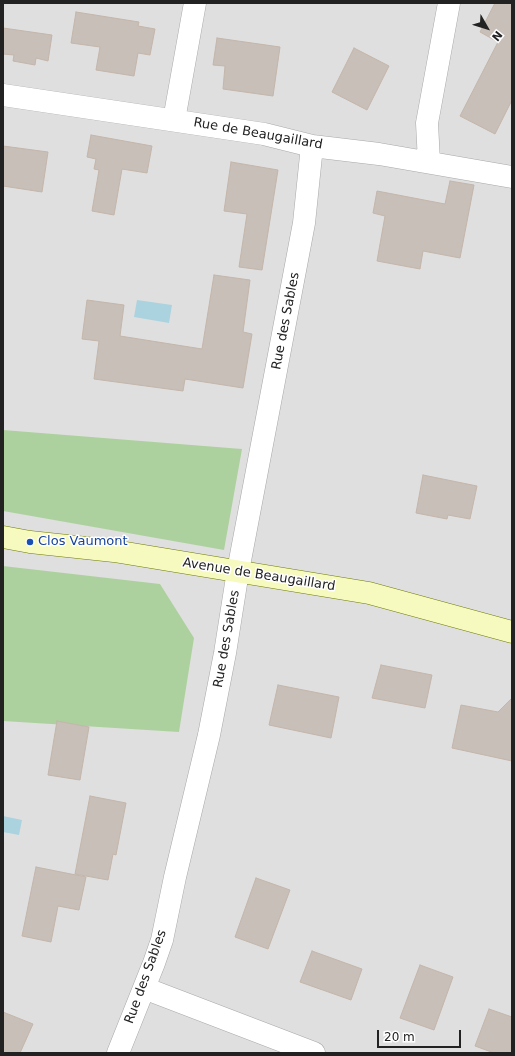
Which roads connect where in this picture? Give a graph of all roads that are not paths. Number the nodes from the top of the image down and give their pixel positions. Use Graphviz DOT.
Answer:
graph roads {
  1 [pos="195,3"];
  2 [pos="448,3"];
  3 [pos="3,94"];
  4 [pos="174,120"];
  5 [pos="312,146"];
  6 [pos="429,162"];
  7 [pos="512,177"];
  8 [pos="3,537"];
  9 [pos="238,572"];
  10 [pos="512,632"];
  11 [pos="144,988"];
  12 [pos="118,1053"];
  13 [pos="314,1053"];
  1 -- 4 [label="street"];
  2 -- 6 [label="street"];
  3 -- 4 [label="street, Rue de Beaugaillard"];
  4 -- 5 [label="street, Rue de Beaugaillard"];
  5 -- 6 [label="street, Rue de Beaugaillard"];
  5 -- 9 [label="street, Rue des Sables"];
  6 -- 7 [label="street, Rue de Beaugaillard"];
  8 -- 9 [label="main road, Avenue de Beaugaillard"];
  9 -- 10 [label="main road, Avenue de Beaugaillard"];
  9 -- 11 [label="street, Rue des Sables"];
  11 -- 12 [label="street, Rue des Sables"];
  11 -- 13 [label="street"];
}
